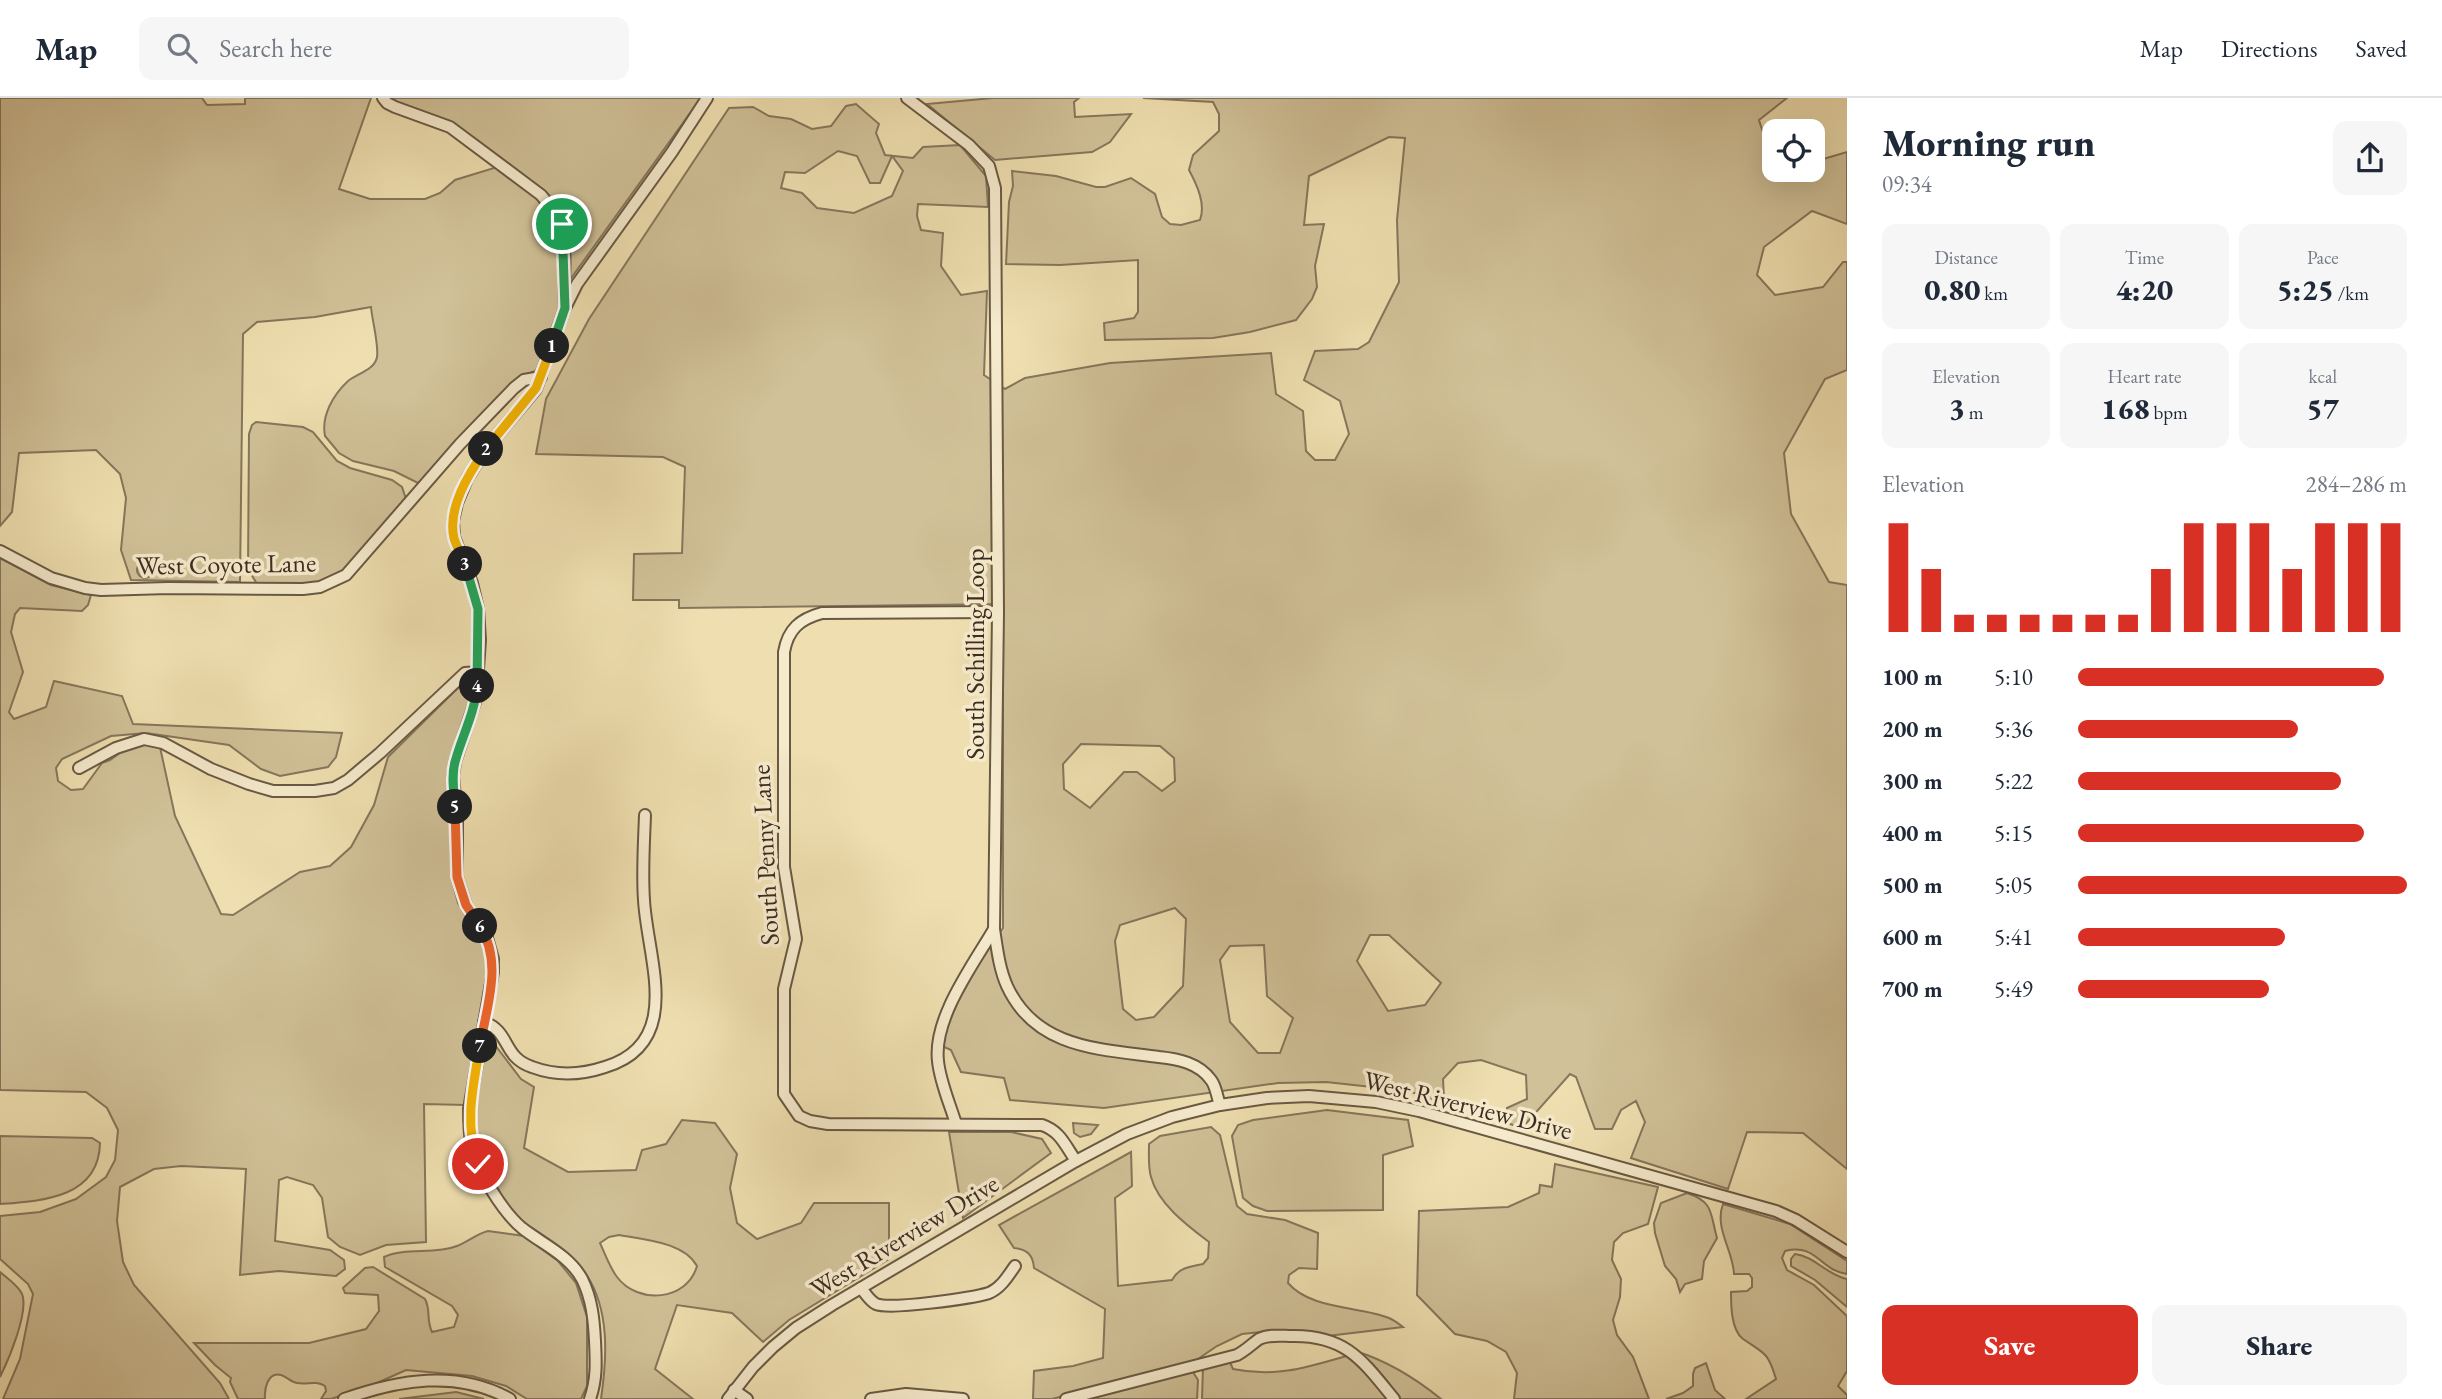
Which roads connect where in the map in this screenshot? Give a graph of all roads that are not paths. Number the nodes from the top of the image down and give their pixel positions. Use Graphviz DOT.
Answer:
graph roads {
  1 [pos="383,98"];
  2 [pos="707,98"];
  3 [pos="907,98"];
  4 [pos="565,308"];
  5 [pos="541,377"];
  6 [pos="0,551"];
  7 [pos="999,612"];
  8 [pos="478,672"];
  9 [pos="79,768"];
  10 [pos="645,815"];
  11 [pos="994,929"];
  12 [pos="484,1023"];
  13 [pos="1220,1105"];
  14 [pos="956,1124"];
  15 [pos="1076,1161"];
  16 [pos="1847,1252"];
  17 [pos="1015,1266"];
  18 [pos="861,1288"];
  19 [pos="731,1395"];
  20 [pos="344,1399"];
  21 [pos="510,1399"];
  22 [pos="590,1399"];
  23 [pos="747,1399"];
  24 [pos="871,1399"];
  25 [pos="963,1399"];
  26 [pos="1066,1399"];
  27 [pos="1394,1399"];
  1 -- 4 [label="street"];
  2 -- 4 [label="street"];
  3 -- 7 [label="street, South Schilling Loop"];
  4 -- 5 [label="street"];
  5 -- 6 [label="street, West Coyote Lane"];
  5 -- 8 [label="street"];
  7 -- 11 [label="street, South Schilling Loop"];
  7 -- 14 [label="street, South Penny Lane"];
  8 -- 9 [label="street"];
  8 -- 12 [label="street"];
  10 -- 12 [label="street"];
  11 -- 13 [label="street, South Schilling Loop"];
  11 -- 14 [label="street"];
  12 -- 22 [label="street"];
  13 -- 15 [label="street, West Riverview Drive"];
  13 -- 16 [label="street, West Riverview Drive"];
  14 -- 15 [label="street, South Penny Lane"];
  15 -- 18 [label="street, West Riverview Drive"];
  17 -- 18 [label="street"];
  18 -- 19 [label="street, West Riverview Drive"];
  19 -- 23 [label="street"];
  20 -- 21 [label="street"];
  24 -- 25 [label="street"];
  26 -- 27 [label="street"];
}
